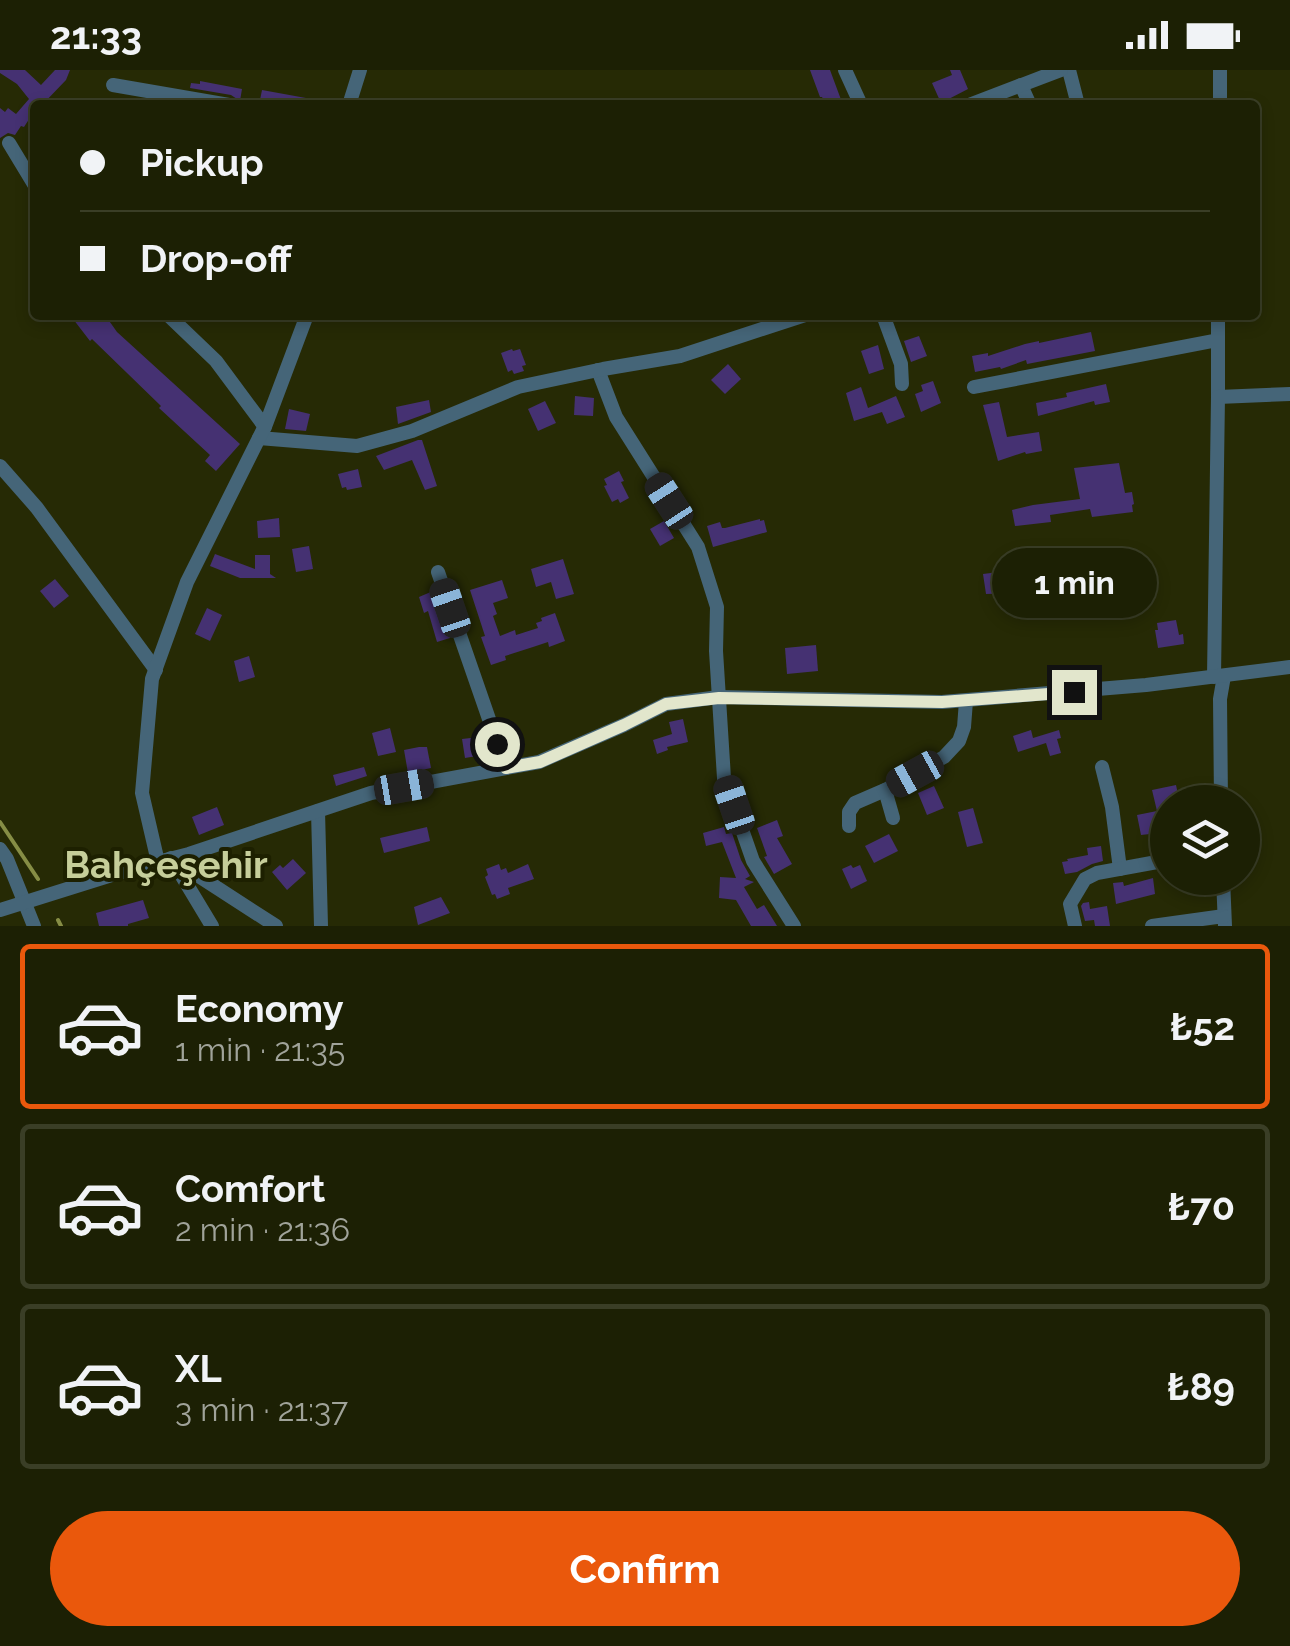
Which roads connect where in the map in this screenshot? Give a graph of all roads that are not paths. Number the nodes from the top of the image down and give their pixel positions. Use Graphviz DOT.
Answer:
graph roads {
  1 [pos="360,70"];
  2 [pos="846,70"];
  3 [pos="1065,70"];
  4 [pos="1220,70"];
  5 [pos="113,85"];
  6 [pos="1022,85"];
  7 [pos="200,100"];
  8 [pos="351,100"];
  9 [pos="859,100"];
  10 [pos="982,100"];
  11 [pos="1028,100"];
  12 [pos="1076,100"];
  13 [pos="1220,100"];
  14 [pos="9,143"];
  15 [pos="30,178"];
  16 [pos="173,320"];
  17 [pos="305,320"];
  18 [pos="790,320"];
  19 [pos="885,320"];
  20 [pos="1218,320"];
  21 [pos="1218,340"];
  22 [pos="598,370"];
  23 [pos="902,384"];
  24 [pos="974,386"];
  25 [pos="1290,394"];
  26 [pos="1218,397"];
  27 [pos="262,432"];
  28 [pos="0,466"];
  29 [pos="438,572"];
  30 [pos="1290,668"];
  31 [pos="156,670"];
  32 [pos="1219,676"];
  33 [pos="719,698"];
  34 [pos="966,700"];
  35 [pos="1102,766"];
  36 [pos="506,768"];
  37 [pos="1221,785"];
  38 [pos="885,790"];
  39 [pos="318,811"];
  40 [pos="893,818"];
  41 [pos="849,826"];
  42 [pos="0,849"];
  43 [pos="164,860"];
  44 [pos="1150,863"];
  45 [pos="1120,869"];
  46 [pos="1223,895"];
  47 [pos="26,902"];
  48 [pos="0,910"];
  49 [pos="1224,921"];
  50 [pos="34,926"];
  51 [pos="212,926"];
  52 [pos="276,926"];
  53 [pos="321,926"];
  54 [pos="794,926"];
  55 [pos="1075,926"];
  56 [pos="1152,926"];
  1 -- 8 [label="street"];
  2 -- 9 [label="street"];
  3 -- 6 [label="street"];
  3 -- 12 [label="street"];
  4 -- 13 [label="street"];
  5 -- 7 [label="street"];
  6 -- 10 [label="street"];
  6 -- 11 [label="street"];
  14 -- 15 [label="street"];
  16 -- 27 [label="street"];
  17 -- 27 [label="street"];
  18 -- 22 [label="street"];
  19 -- 23 [label="street"];
  20 -- 21 [label="street"];
  21 -- 24 [label="street"];
  21 -- 26 [label="street"];
  22 -- 27 [label="street"];
  22 -- 33 [label="street"];
  25 -- 26 [label="street"];
  26 -- 32 [label="street"];
  27 -- 31 [label="street"];
  28 -- 31 [label="street"];
  29 -- 36 [label="street"];
  30 -- 32 [label="street"];
  31 -- 43 [label="street"];
  32 -- 34 [label="street"];
  32 -- 37 [label="street"];
  33 -- 34 [label="street"];
  33 -- 36 [label="street"];
  33 -- 54 [label="street"];
  34 -- 38 [label="street"];
  35 -- 45 [label="street"];
  36 -- 39 [label="street"];
  38 -- 40 [label="street"];
  38 -- 41 [label="street"];
  39 -- 43 [label="street"];
  39 -- 53 [label="street"];
  42 -- 47 [label="street"];
  43 -- 47 [label="street"];
  43 -- 51 [label="street"];
  43 -- 52 [label="street"];
  44 -- 45 [label="street"];
  45 -- 55 [label="street"];
  46 -- 49 [label="street"];
  47 -- 48 [label="street"];
  47 -- 50 [label="street"];
  49 -- 56 [label="street"];
}
